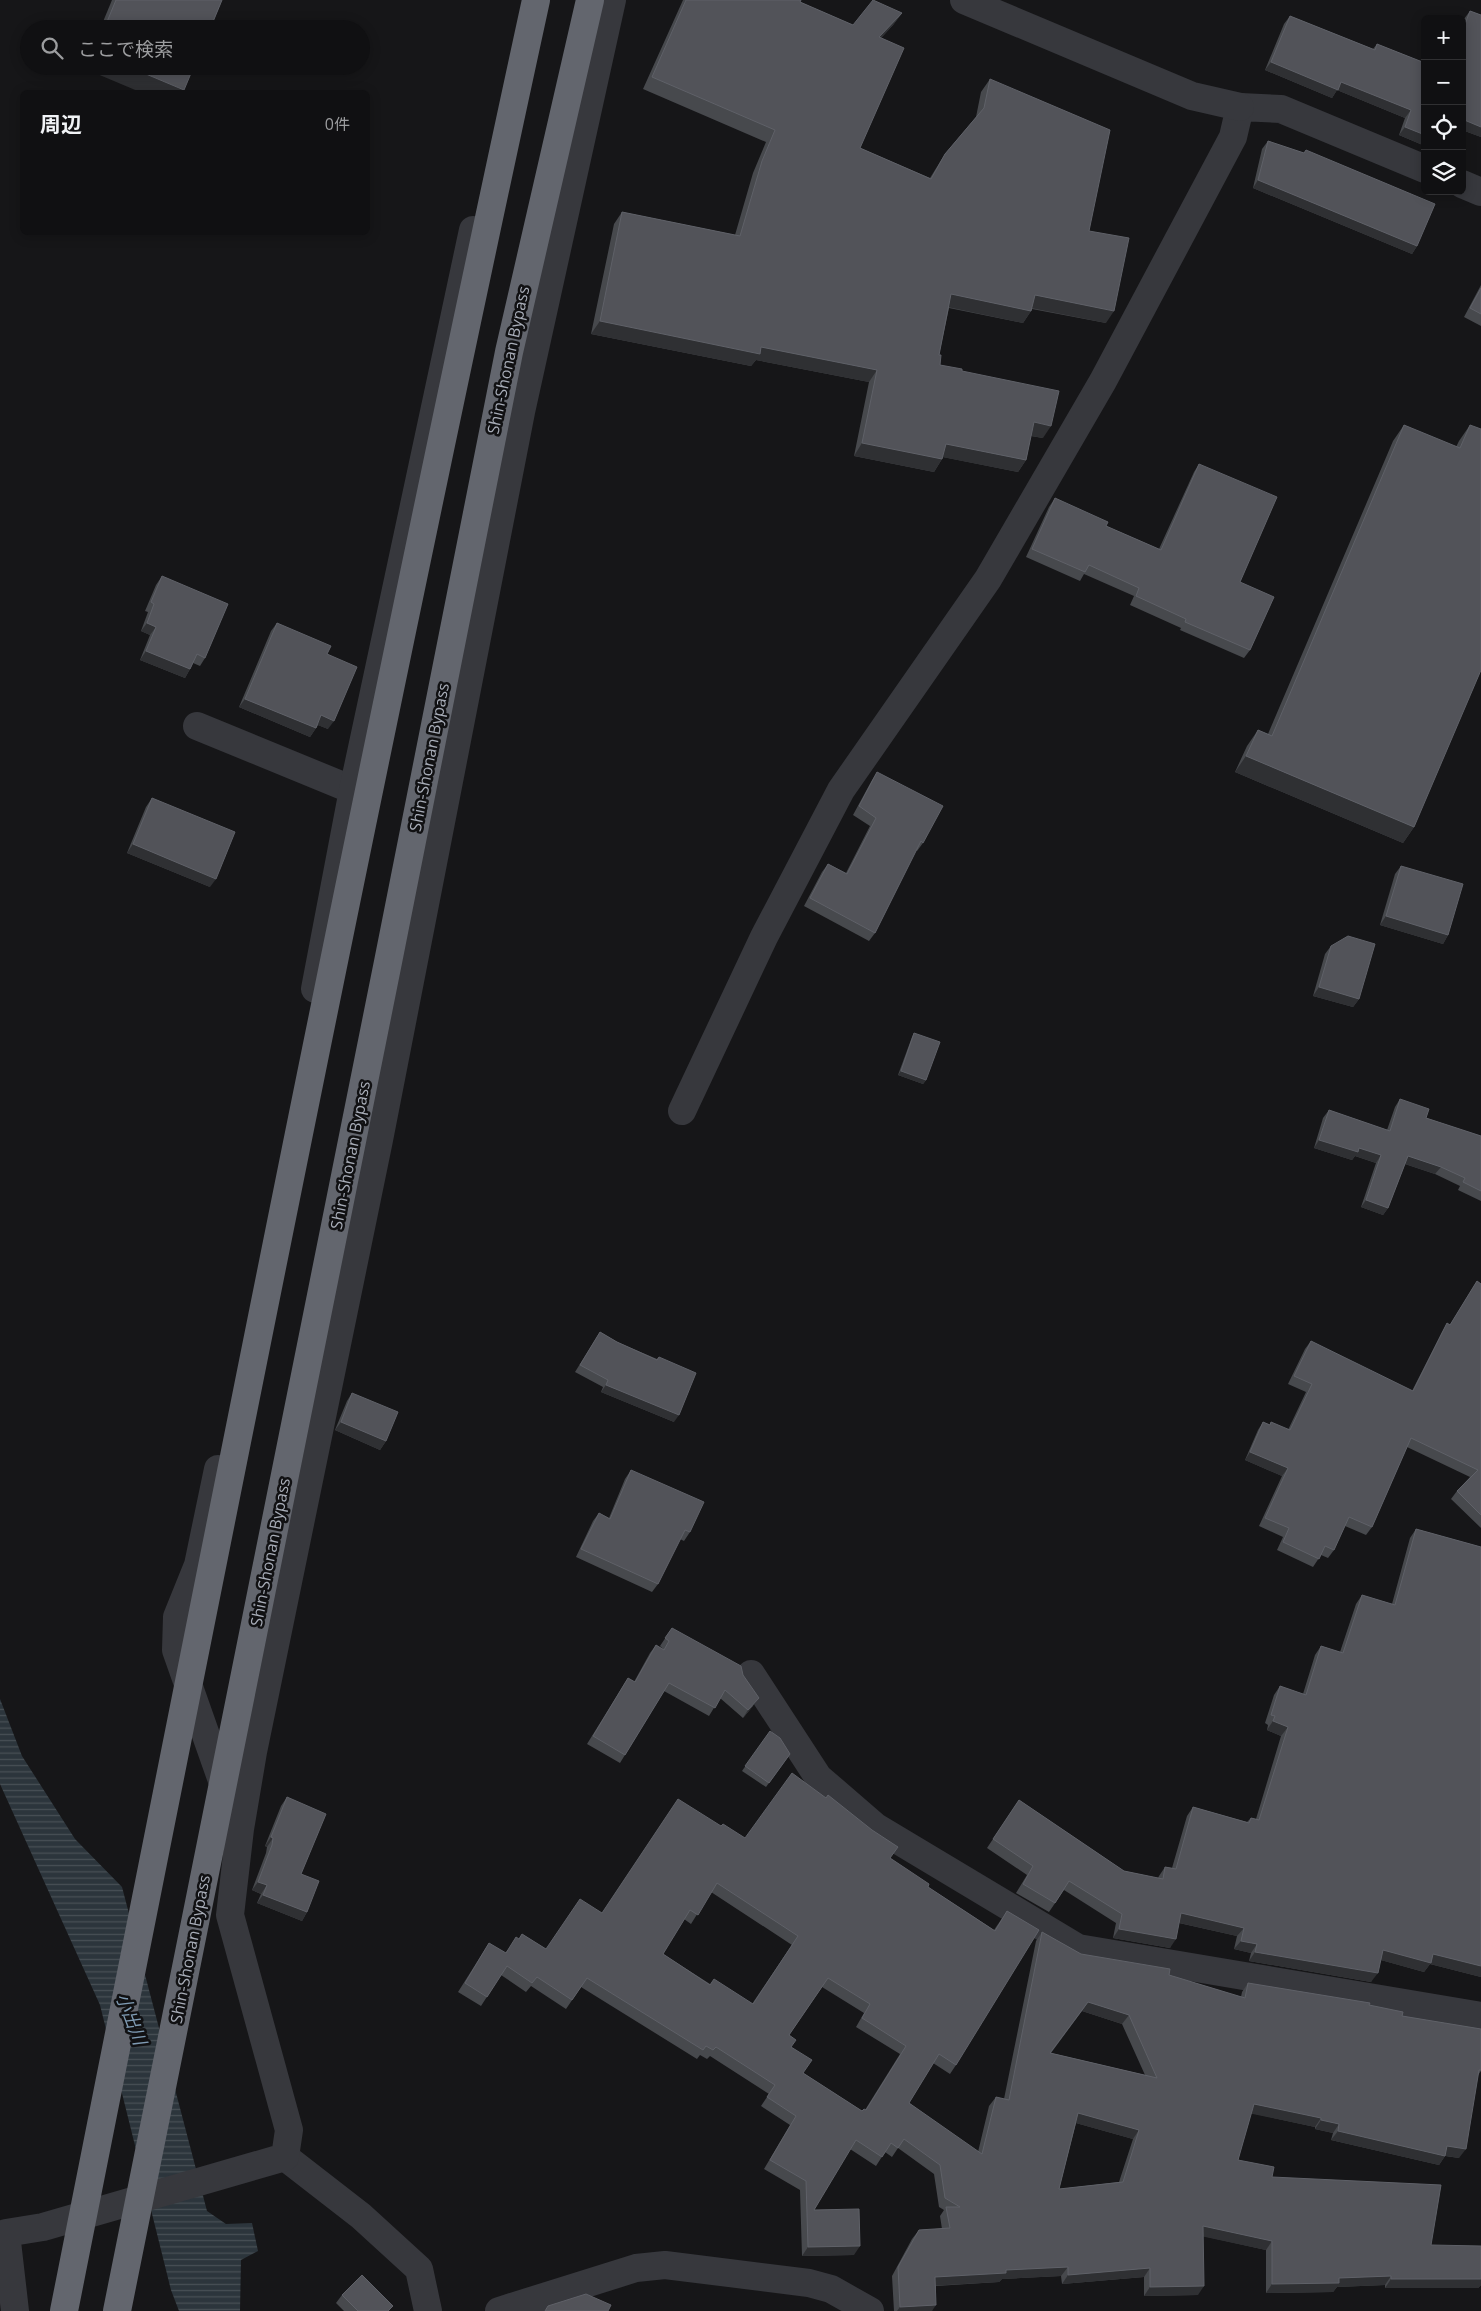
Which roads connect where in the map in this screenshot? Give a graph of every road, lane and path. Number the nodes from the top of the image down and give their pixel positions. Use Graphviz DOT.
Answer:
graph roads {
  1 [pos="523,0"];
  2 [pos="536,0"];
  3 [pos="590,0"];
  4 [pos="612,0"];
  5 [pos="964,0"];
  6 [pos="1240,107"];
  7 [pos="1421,166"];
  8 [pos="1466,186"];
  9 [pos="1481,192"];
  10 [pos="197,726"];
  11 [pos="353,790"];
  12 [pos="682,1111"];
  13 [pos="752,1674"];
  14 [pos="240,1828"];
  15 [pos="1481,2016"];
  16 [pos="285,2157"];
  17 [pos="3,2223"];
  18 [pos="15,2311"];
  19 [pos="64,2311"];
  20 [pos="117,2311"];
  21 [pos="428,2311"];
  22 [pos="499,2311"];
  23 [pos="868,2311"];
  1 -- 11 [label="street"];
  2 -- 19 [label="highway, bridge"];
  3 -- 20 [label="highway, Shin-Shonan Bypass, bridge"];
  4 -- 14 [label="street"];
  5 -- 6 [label="street"];
  6 -- 7 [label="street"];
  6 -- 12 [label="street"];
  8 -- 9 [label="street"];
  10 -- 11 [label="street"];
  11 -- 14 [label="street"];
  13 -- 15 [label="street"];
  14 -- 16 [label="street"];
  16 -- 17 [label="street, bridge"];
  16 -- 21 [label="street"];
  17 -- 18 [label="street"];
  22 -- 23 [label="street"];
}
